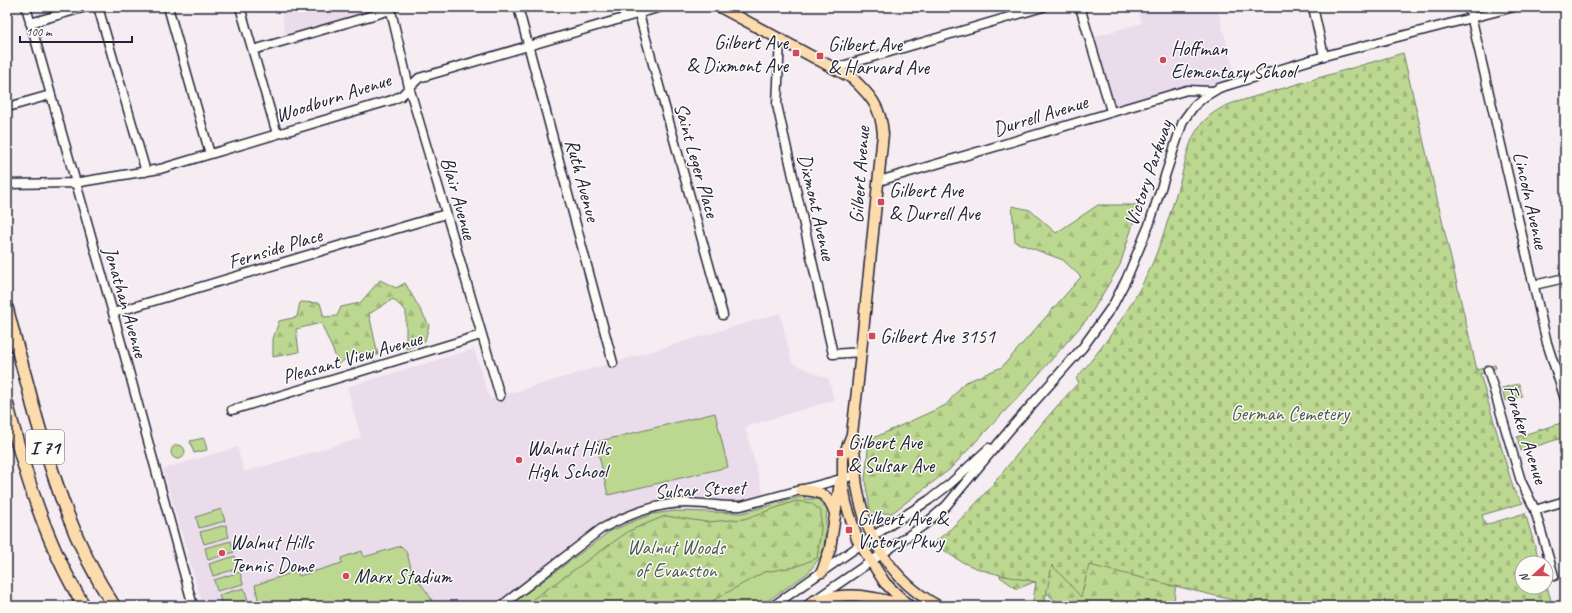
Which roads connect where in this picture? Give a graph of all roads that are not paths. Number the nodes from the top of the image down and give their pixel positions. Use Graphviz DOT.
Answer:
graph roads {
  1 [pos="26,7"];
  2 [pos="86,7"];
  3 [pos="98,7"];
  4 [pos="168,7"];
  5 [pos="240,7"];
  6 [pos="518,7"];
  7 [pos="661,7"];
  8 [pos="720,7"];
  9 [pos="1042,7"];
  10 [pos="1080,7"];
  11 [pos="1312,7"];
  12 [pos="1469,7"];
  13 [pos="1514,7"];
  14 [pos="391,8"];
  15 [pos="639,14"];
  16 [pos="1471,18"];
  17 [pos="30,23"];
  18 [pos="780,38"];
  19 [pos="528,45"];
  20 [pos="253,50"];
  21 [pos="1324,56"];
  22 [pos="835,68"];
  23 [pos="409,87"];
  24 [pos="1212,92"];
  25 [pos="50,95"];
  26 [pos="8,107"];
  27 [pos="1111,112"];
  28 [pos="277,134"];
  29 [pos="210,154"];
  30 [pos="145,172"];
  31 [pos="879,181"];
  32 [pos="74,183"];
  33 [pos="10,184"];
  34 [pos="446,214"];
  35 [pos="1565,278"];
  36 [pos="1534,285"];
  37 [pos="7,309"];
  38 [pos="113,313"];
  39 [pos="723,315"];
  40 [pos="481,335"];
  41 [pos="861,352"];
  42 [pos="613,363"];
  43 [pos="1488,370"];
  44 [pos="500,396"];
  45 [pos="1565,399"];
  46 [pos="7,404"];
  47 [pos="232,410"];
  48 [pos="1012,427"];
  49 [pos="852,434"];
  50 [pos="856,475"];
  51 [pos="842,479"];
  52 [pos="801,490"];
  53 [pos="1565,501"];
  54 [pos="1535,510"];
  55 [pos="835,513"];
  56 [pos="872,536"];
  57 [pos="860,545"];
  58 [pos="881,553"];
  59 [pos="1548,555"];
  60 [pos="870,561"];
  61 [pos="822,572"];
  62 [pos="810,603"];
  63 [pos="84,606"];
  64 [pos="114,606"];
  65 [pos="193,606"];
  66 [pos="501,606"];
  67 [pos="773,606"];
  68 [pos="908,606"];
  69 [pos="938,606"];
  1 -- 17 [label="street, Jonathan Avenue"];
  2 -- 17 [label="street"];
  3 -- 30 [label="street"];
  4 -- 29 [label="street"];
  5 -- 20 [label="street"];
  6 -- 19 [label="street, Ruth Avenue"];
  7 -- 15 [label="street, Woodburn Avenue"];
  8 -- 18 [label="main road, Gilbert Avenue"];
  9 -- 22 [label="street"];
  10 -- 27 [label="street"];
  11 -- 21 [label="street"];
  12 -- 16 [label="street, Lincoln Avenue"];
  13 -- 16 [label="street, Victory Parkway"];
  14 -- 20 [label="street"];
  14 -- 23 [label="street, Blair Avenue"];
  15 -- 19 [label="street, Woodburn Avenue"];
  15 -- 39 [label="street, Saint Leger Place"];
  16 -- 21 [label="street, Victory Parkway"];
  16 -- 36 [label="street, Lincoln Avenue"];
  17 -- 25 [label="street, Jonathan Avenue"];
  18 -- 22 [label="main road, Gilbert Avenue"];
  18 -- 41 [label="street, Dixmont Avenue"];
  19 -- 23 [label="street, Woodburn Avenue"];
  19 -- 42 [label="street, Ruth Avenue"];
  20 -- 28 [label="street"];
  21 -- 24 [label="street, Victory Parkway"];
  22 -- 31 [label="main road, Gilbert Avenue"];
  23 -- 28 [label="street, Woodburn Avenue"];
  23 -- 34 [label="street, Blair Avenue"];
  24 -- 27 [label="street, Durrell Avenue"];
  24 -- 48 [label="street, Victory Parkway"];
  25 -- 26 [label="street"];
  25 -- 32 [label="street, Jonathan Avenue"];
  27 -- 31 [label="street, Durrell Avenue"];
  28 -- 29 [label="street, Woodburn Avenue"];
  29 -- 30 [label="street, Woodburn Avenue"];
  30 -- 32 [label="street, Woodburn Avenue"];
  31 -- 41 [label="main road, Gilbert Avenue"];
  32 -- 33 [label="street, Woodburn Avenue"];
  32 -- 38 [label="street, Jonathan Avenue"];
  34 -- 38 [label="street, Fernside Place"];
  34 -- 40 [label="street, Blair Avenue"];
  35 -- 36 [label="street"];
  36 -- 45 [label="street, Lincoln Avenue"];
  37 -- 64 [label="highway, I 71"];
  38 -- 65 [label="street, Jonathan Avenue"];
  40 -- 44 [label="street, Blair Avenue"];
  40 -- 47 [label="street, Pleasant View Avenue"];
  41 -- 49 [label="main road, Gilbert Avenue"];
  43 -- 54 [label="street, Foraker Avenue"];
  46 -- 63 [label="highway, I 71"];
  48 -- 56 [label="street, Victory Parkway"];
  48 -- 58 [label="street, Victory Parkway"];
  49 -- 50 [label="main road, Gilbert Avenue"];
  49 -- 51 [label="main road, Gilbert Avenue"];
  50 -- 51 [label="street, Sulsar Street"];
  50 -- 56 [label="main road, Gilbert Avenue"];
  51 -- 52 [label="street, Sulsar Street"];
  51 -- 55 [label="main road, Gilbert Avenue"];
  51 -- 57 [label="main road"];
  52 -- 55 [label="main road"];
  52 -- 66 [label="street, Sulsar Street"];
  53 -- 54 [label="street"];
  54 -- 59 [label="street, Foraker Avenue"];
  55 -- 61 [label="main road, Gilbert Avenue"];
  56 -- 57 [label="street, Victory Parkway"];
  56 -- 58 [label="main road, Gilbert Avenue"];
  57 -- 60 [label="main road"];
  57 -- 61 [label="street, Victory Parkway"];
  58 -- 60 [label="street, Victory Parkway"];
  58 -- 69 [label="main road, Gilbert Avenue"];
  60 -- 62 [label="street, Victory Parkway"];
  60 -- 68 [label="main road"];
  61 -- 67 [label="street, Victory Parkway"];
  62 -- 68 [label="main road"];
}
